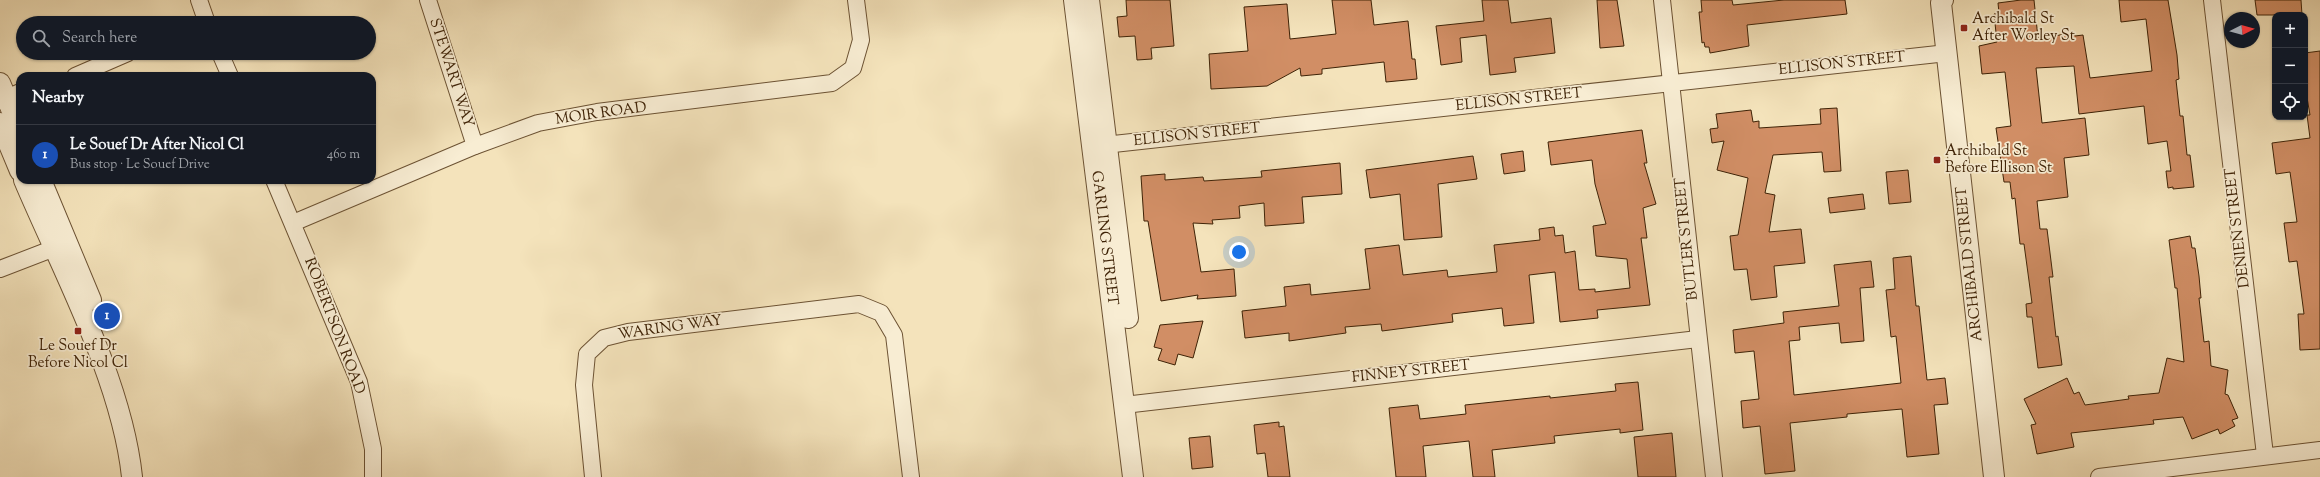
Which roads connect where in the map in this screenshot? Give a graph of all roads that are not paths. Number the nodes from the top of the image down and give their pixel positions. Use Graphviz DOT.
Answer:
graph roads {
  1 [pos="199,0"];
  2 [pos="428,0"];
  3 [pos="856,0"];
  4 [pos="1074,0"];
  5 [pos="1089,0"];
  6 [pos="1662,0"];
  7 [pos="2212,0"];
  8 [pos="1941,1"];
  9 [pos="202,16"];
  10 [pos="1947,53"];
  11 [pos="112,60"];
  12 [pos="223,60"];
  13 [pos="84,72"];
  14 [pos="228,72"];
  15 [pos="1670,83"];
  16 [pos="7,104"];
  17 [pos="16,122"];
  18 [pos="475,146"];
  19 [pos="1100,146"];
  20 [pos="16,150"];
  21 [pos="26,184"];
  22 [pos="42,184"];
  23 [pos="276,184"];
  24 [pos="293,223"];
  25 [pos="60,246"];
  26 [pos="0,269"];
  27 [pos="1698,339"];
  28 [pos="1131,404"];
  29 [pos="2320,450"];
  30 [pos="2265,455"];
  31 [pos="132,477"];
  32 [pos="145,477"];
  33 [pos="373,477"];
  34 [pos="593,477"];
  35 [pos="911,477"];
  36 [pos="1133,477"];
  37 [pos="1146,477"];
  38 [pos="1714,477"];
  39 [pos="1994,477"];
  40 [pos="2099,477"];
  1 -- 9 [label="street"];
  2 -- 18 [label="street, STEWART WAY"];
  3 -- 18 [label="street, MOIR ROAD"];
  4 -- 19 [label="street, GARLING STREET"];
  5 -- 19 [label="street, GARLING STREET"];
  6 -- 15 [label="street, BUTLER STREET"];
  7 -- 30 [label="street, DENIEN STREET"];
  8 -- 10 [label="street, ARCHIBALD STREET"];
  10 -- 15 [label="street, ELLISON STREET"];
  10 -- 39 [label="street, ARCHIBALD STREET"];
  11 -- 13 [label="street"];
  12 -- 14 [label="street"];
  15 -- 19 [label="street, ELLISON STREET"];
  15 -- 27 [label="street, BUTLER STREET"];
  16 -- 17 [label="street"];
  16 -- 20 [label="street"];
  18 -- 24 [label="street, MOIR ROAD"];
  19 -- 28 [label="street, GARLING STREET"];
  21 -- 25 [label="street"];
  22 -- 25 [label="street"];
  23 -- 24 [label="street, ROBERTSON ROAD"];
  24 -- 33 [label="street, ROBERTSON ROAD"];
  25 -- 26 [label="street"];
  25 -- 31 [label="street"];
  25 -- 32 [label="street"];
  27 -- 28 [label="street, FINNEY STREET"];
  27 -- 38 [label="street, BUTLER STREET"];
  28 -- 36 [label="street, GARLING STREET"];
  28 -- 37 [label="street, GARLING STREET"];
  29 -- 30 [label="street"];
  30 -- 40 [label="street"];
  34 -- 35 [label="street, WARING WAY"];
}
